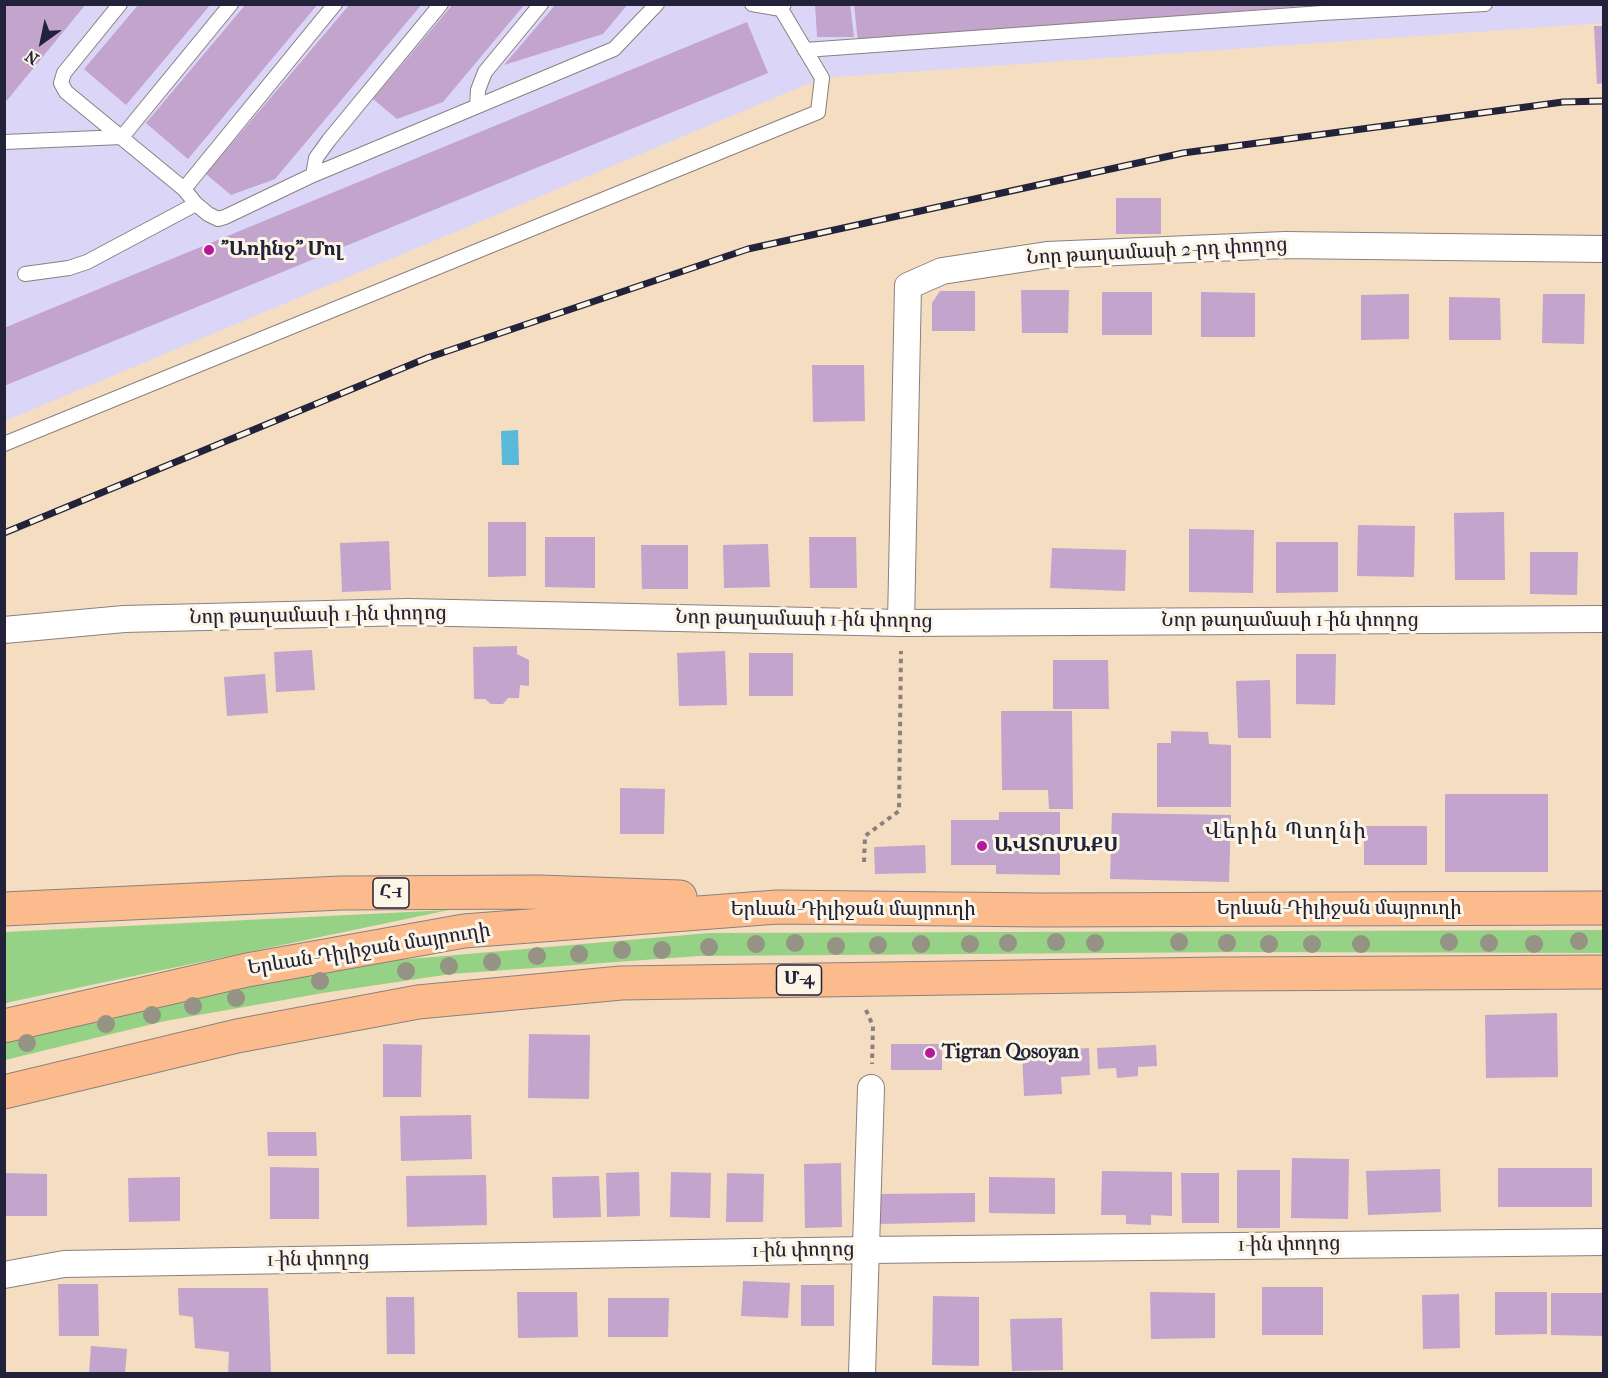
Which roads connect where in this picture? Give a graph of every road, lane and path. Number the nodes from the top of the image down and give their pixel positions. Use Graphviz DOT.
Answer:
graph roads {
  1 [pos="120,4"];
  2 [pos="231,4"];
  3 [pos="335,4"];
  4 [pos="441,4"];
  5 [pos="541,4"];
  6 [pos="657,4"];
  7 [pos="752,4"];
  8 [pos="1485,4"];
  9 [pos="782,7"];
  10 [pos="805,50"];
  11 [pos="477,106"];
  12 [pos="122,137"];
  13 [pos="4,142"];
  14 [pos="313,175"];
  15 [pos="184,189"];
  16 [pos="196,204"];
  17 [pos="1604,249"];
  18 [pos="25,273"];
  19 [pos="4,444"];
  20 [pos="1604,619"];
  21 [pos="901,623"];
  22 [pos="4,630"];
  23 [pos="864,862"];
  24 [pos="777,907"];
  25 [pos="1604,908"];
  26 [pos="4,909"];
  27 [pos="1604,972"];
  28 [pos="865,1009"];
  29 [pos="4,1026"];
  30 [pos="871,1088"];
  31 [pos="4,1092"];
  32 [pos="1604,1242"];
  33 [pos="866,1250"];
  34 [pos="4,1275"];
  35 [pos="862,1374"];
  1 -- 12 [label="lane"];
  2 -- 12 [label="lane"];
  3 -- 15 [label="lane"];
  4 -- 14 [label="lane"];
  5 -- 11 [label="lane"];
  6 -- 11 [label="lane"];
  7 -- 9 [label="lane"];
  8 -- 10 [label="lane"];
  9 -- 10 [label="lane"];
  10 -- 19 [label="lane"];
  11 -- 14 [label="lane"];
  12 -- 13 [label="lane"];
  12 -- 15 [label="lane"];
  14 -- 16 [label="lane"];
  15 -- 16 [label="lane"];
  16 -- 18 [label="lane"];
  17 -- 21 [label="street, Նոր թաղամասի 2-րդ փողոց"];
  20 -- 21 [label="street, Նոր թաղամասի 1-ին փողոց"];
  21 -- 22 [label="street, Նոր թաղամասի 1-ին փողոց"];
  21 -- 23 [label="path"];
  24 -- 25 [label="highway, Երևան-Դիլիջան մայրուղի"];
  24 -- 26 [label="highway, Հ-1"];
  24 -- 29 [label="highway, Երևան-Դիլիջան մայրուղի"];
  27 -- 31 [label="highway, Մ-4"];
  28 -- 30 [label="path"];
  30 -- 33 [label="street"];
  32 -- 33 [label="street, 1-ին փողոց"];
  33 -- 34 [label="street, 1-ին փողոց"];
  33 -- 35 [label="street"];
}
